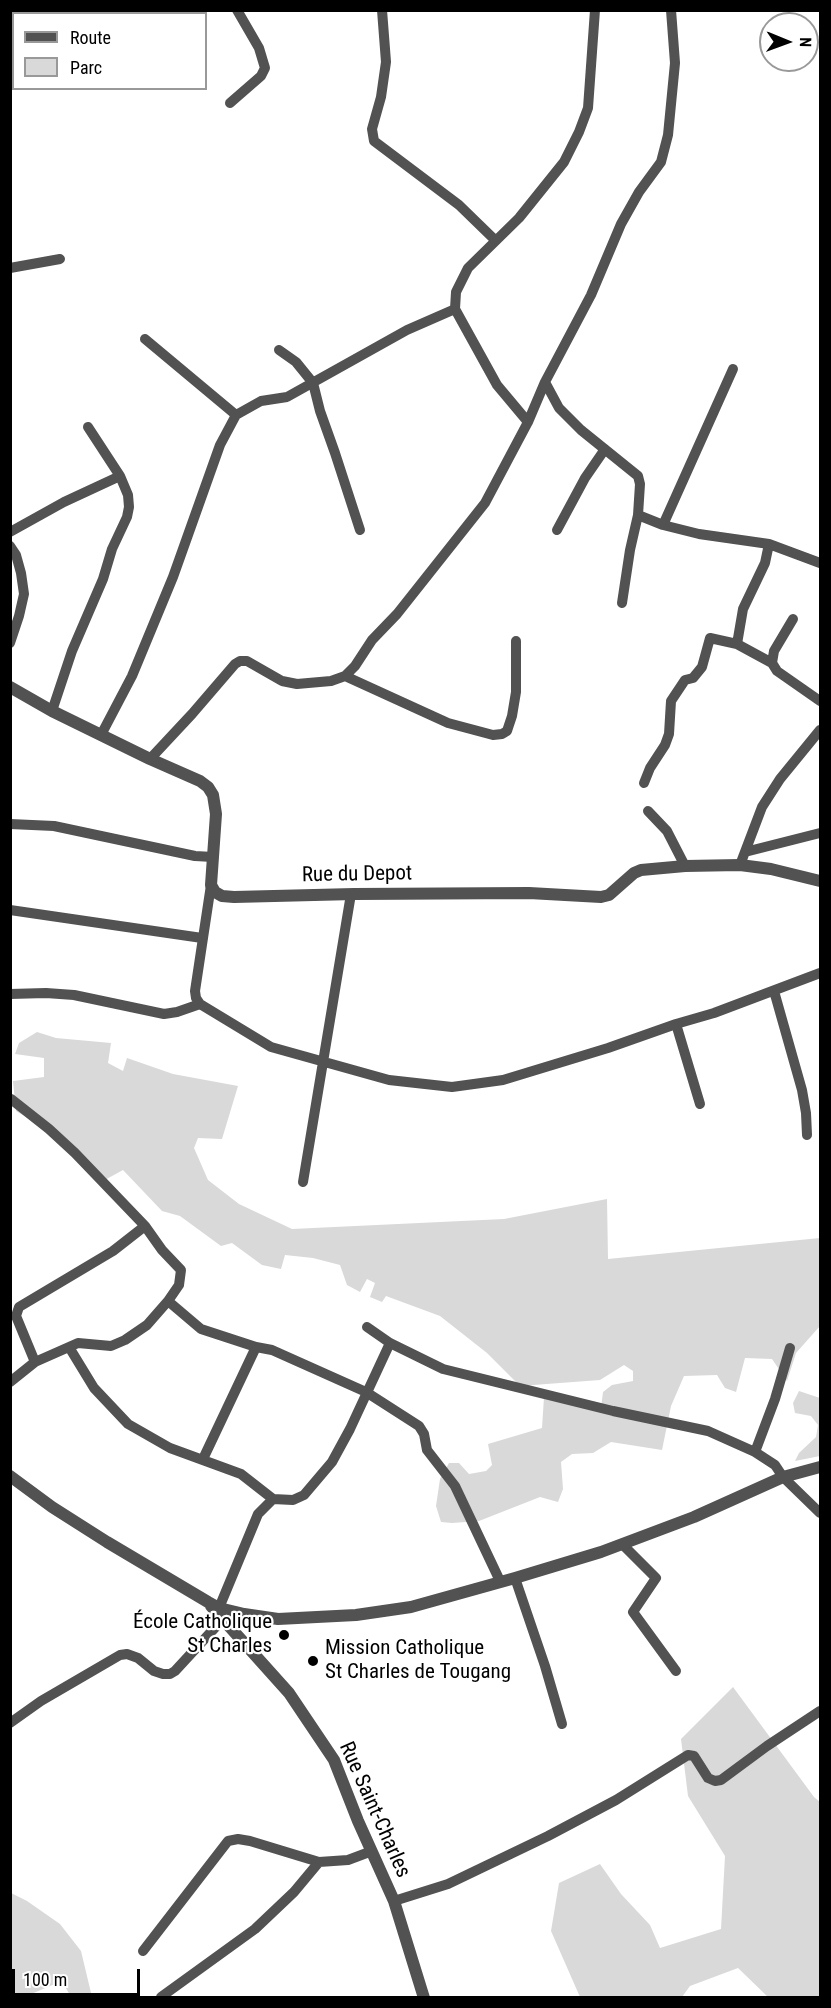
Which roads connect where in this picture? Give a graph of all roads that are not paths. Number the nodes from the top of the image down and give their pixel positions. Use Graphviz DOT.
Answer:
graph roads {
  1 [pos="237,10"];
  2 [pos="382,10"];
  3 [pos="595,10"];
  4 [pos="671,10"];
  5 [pos="230,103"];
  6 [pos="495,240"];
  7 [pos="60,259"];
  8 [pos="10,268"];
  9 [pos="455,309"];
  10 [pos="145,339"];
  11 [pos="279,350"];
  12 [pos="733,369"];
  13 [pos="545,382"];
  14 [pos="313,383"];
  15 [pos="236,415"];
  16 [pos="528,422"];
  17 [pos="88,427"];
  18 [pos="605,449"];
  19 [pos="120,476"];
  20 [pos="638,514"];
  21 [pos="663,525"];
  22 [pos="360,530"];
  23 [pos="557,530"];
  24 [pos="10,532"];
  25 [pos="769,544"];
  26 [pos="10,546"];
  27 [pos="820,563"];
  28 [pos="622,603"];
  29 [pos="794,619"];
  30 [pos="516,641"];
  31 [pos="10,643"];
  32 [pos="737,644"];
  33 [pos="772,663"];
  34 [pos="345,676"];
  35 [pos="10,687"];
  36 [pos="820,702"];
  37 [pos="52,711"];
  38 [pos="820,730"];
  39 [pos="101,735"];
  40 [pos="150,759"];
  41 [pos="644,783"];
  42 [pos="648,811"];
  43 [pos="10,824"];
  44 [pos="820,833"];
  45 [pos="744,852"];
  46 [pos="213,857"];
  47 [pos="740,865"];
  48 [pos="685,866"];
  49 [pos="820,881"];
  50 [pos="211,885"];
  51 [pos="351,894"];
  52 [pos="10,910"];
  53 [pos="202,939"];
  54 [pos="820,973"];
  55 [pos="774,991"];
  56 [pos="10,994"];
  57 [pos="200,1004"];
  58 [pos="676,1024"];
  59 [pos="323,1063"];
  60 [pos="10,1086"];
  61 [pos="11,1100"];
  62 [pos="700,1104"];
  63 [pos="807,1135"];
  64 [pos="303,1182"];
  65 [pos="145,1226"];
  66 [pos="168,1301"];
  67 [pos="367,1327"];
  68 [pos="390,1343"];
  69 [pos="69,1347"];
  70 [pos="256,1347"];
  71 [pos="790,1348"];
  72 [pos="35,1362"];
  73 [pos="10,1382"];
  74 [pos="366,1392"];
  75 [pos="754,1452"];
  76 [pos="203,1459"];
  77 [pos="820,1467"];
  78 [pos="10,1476"];
  79 [pos="783,1477"];
  80 [pos="273,1499"];
  81 [pos="820,1513"];
  82 [pos="622,1544"];
  83 [pos="515,1578"];
  84 [pos="500,1581"];
  85 [pos="216,1610"];
  86 [pos="676,1671"];
  87 [pos="820,1711"];
  88 [pos="10,1723"];
  89 [pos="562,1724"];
  90 [pos="372,1851"];
  91 [pos="319,1862"];
  92 [pos="394,1901"];
  93 [pos="143,1951"];
  94 [pos="161,1997"];
  95 [pos="424,1998"];
  1 -- 5 [label="street"];
  2 -- 6 [label="street"];
  3 -- 6 [label="street"];
  4 -- 13 [label="street"];
  6 -- 9 [label="street"];
  7 -- 8 [label="street"];
  9 -- 14 [label="street"];
  9 -- 16 [label="street"];
  10 -- 15 [label="street"];
  11 -- 14 [label="street"];
  12 -- 21 [label="street"];
  13 -- 16 [label="street"];
  13 -- 18 [label="street"];
  14 -- 15 [label="street"];
  14 -- 22 [label="street"];
  15 -- 39 [label="street"];
  16 -- 34 [label="street"];
  17 -- 19 [label="street"];
  18 -- 20 [label="street"];
  18 -- 23 [label="street"];
  19 -- 24 [label="street"];
  19 -- 37 [label="street"];
  20 -- 21 [label="street"];
  20 -- 28 [label="street"];
  21 -- 25 [label="street"];
  25 -- 27 [label="street"];
  25 -- 32 [label="street"];
  26 -- 31 [label="street"];
  29 -- 33 [label="street"];
  30 -- 34 [label="street"];
  32 -- 33 [label="street"];
  32 -- 41 [label="street"];
  33 -- 36 [label="street"];
  34 -- 40 [label="street"];
  35 -- 37 [label="street"];
  37 -- 39 [label="street"];
  38 -- 45 [label="street"];
  39 -- 40 [label="street"];
  40 -- 46 [label="street"];
  42 -- 48 [label="street"];
  43 -- 46 [label="street"];
  44 -- 45 [label="street"];
  45 -- 47 [label="street"];
  46 -- 50 [label="street"];
  47 -- 48 [label="street, Rue du Depot"];
  47 -- 49 [label="street, Rue du Depot"];
  48 -- 51 [label="street, Rue du Depot"];
  50 -- 51 [label="street, Rue du Depot"];
  50 -- 53 [label="street"];
  51 -- 59 [label="street"];
  52 -- 53 [label="street"];
  53 -- 57 [label="street"];
  54 -- 55 [label="street"];
  55 -- 58 [label="street"];
  55 -- 63 [label="street"];
  56 -- 57 [label="street"];
  57 -- 59 [label="street"];
  58 -- 59 [label="street"];
  58 -- 62 [label="street"];
  59 -- 64 [label="street"];
  60 -- 61 [label="street"];
  61 -- 65 [label="street"];
  65 -- 66 [label="street"];
  65 -- 72 [label="street"];
  66 -- 69 [label="street"];
  66 -- 70 [label="street"];
  67 -- 68 [label="street"];
  68 -- 74 [label="street"];
  68 -- 75 [label="street"];
  69 -- 72 [label="street"];
  69 -- 76 [label="street"];
  70 -- 74 [label="street"];
  70 -- 76 [label="street"];
  71 -- 75 [label="street"];
  72 -- 73 [label="street"];
  74 -- 80 [label="street"];
  74 -- 84 [label="street"];
  75 -- 79 [label="street"];
  76 -- 80 [label="street"];
  77 -- 79 [label="street"];
  78 -- 85 [label="street"];
  79 -- 81 [label="street"];
  79 -- 82 [label="street"];
  80 -- 85 [label="street"];
  82 -- 83 [label="street"];
  82 -- 86 [label="street"];
  83 -- 84 [label="street"];
  83 -- 89 [label="street"];
  84 -- 85 [label="street"];
  85 -- 88 [label="street"];
  85 -- 90 [label="street, Rue Saint-Charles"];
  87 -- 92 [label="street"];
  90 -- 91 [label="street"];
  90 -- 92 [label="street, Rue Saint-Charles"];
  91 -- 93 [label="street"];
  91 -- 94 [label="street"];
  92 -- 95 [label="street, Rue Saint-Charles"];
}
